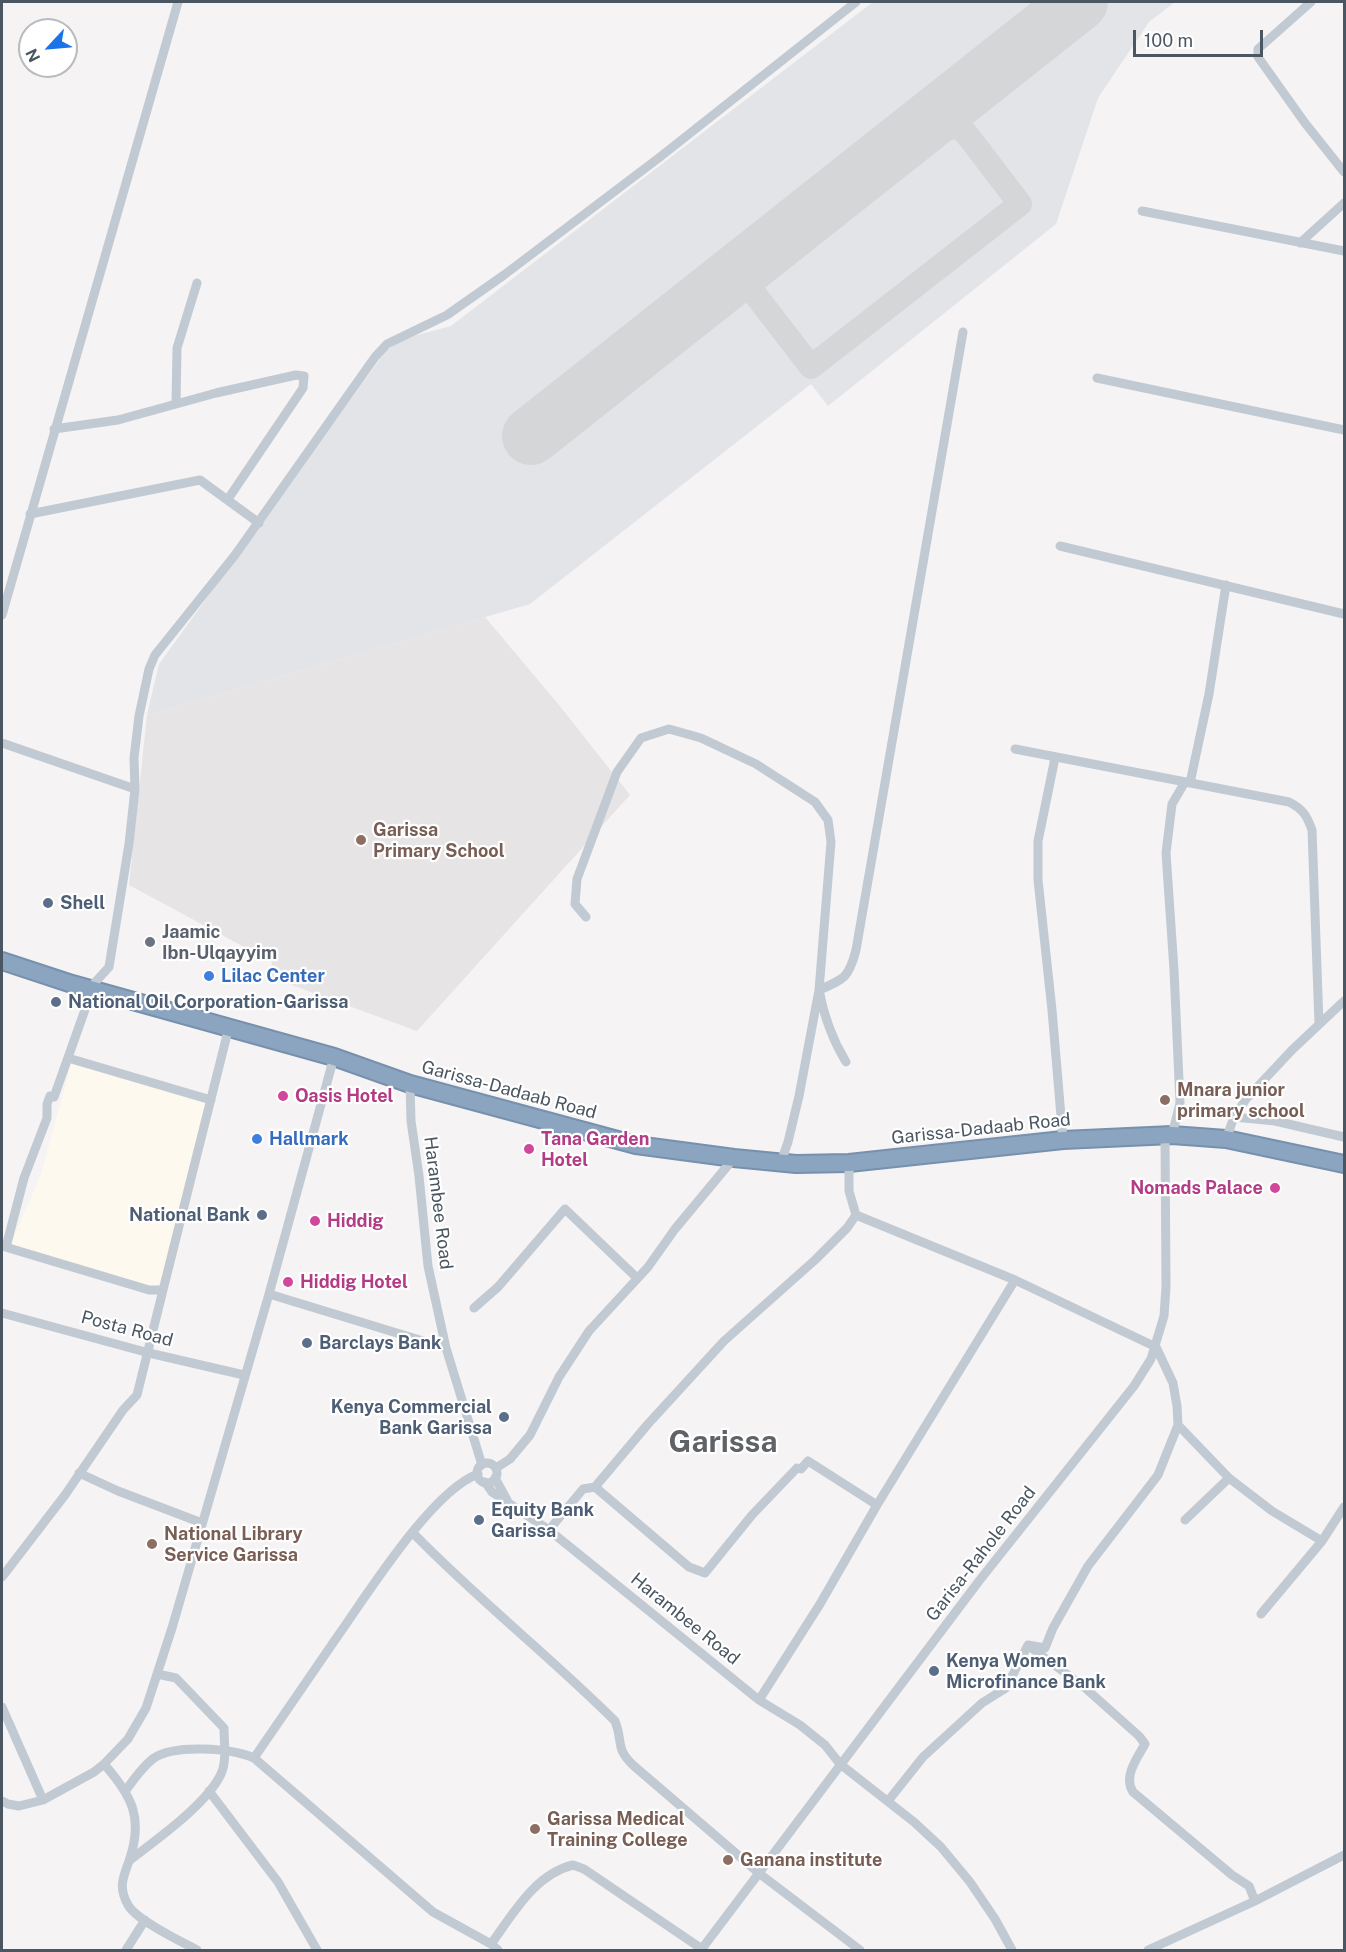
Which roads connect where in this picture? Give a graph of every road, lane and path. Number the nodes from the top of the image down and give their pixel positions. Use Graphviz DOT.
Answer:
graph roads {
  1 [pos="178,2"];
  2 [pos="856,2"];
  3 [pos="1311,2"];
  4 [pos="1344,172"];
  5 [pos="1344,203"];
  6 [pos="1142,212"];
  7 [pos="1300,243"];
  8 [pos="1344,251"];
  9 [pos="197,283"];
  10 [pos="963,332"];
  11 [pos="1097,378"];
  12 [pos="176,404"];
  13 [pos="54,429"];
  14 [pos="1344,430"];
  15 [pos="228,499"];
  16 [pos="30,514"];
  17 [pos="259,523"];
  18 [pos="1060,546"];
  19 [pos="1226,585"];
  20 [pos="1344,614"];
  21 [pos="2,615"];
  22 [pos="2,743"];
  23 [pos="1015,749"];
  24 [pos="1055,758"];
  25 [pos="1187,783"];
  26 [pos="135,789"];
  27 [pos="586,917"];
  28 [pos="2,961"];
  29 [pos="90,988"];
  30 [pos="819,990"];
  31 [pos="1344,1001"];
  32 [pos="1319,1024"];
  33 [pos="230,1027"];
  34 [pos="334,1057"];
  35 [pos="68,1058"];
  36 [pos="846,1062"];
  37 [pos="410,1084"];
  38 [pos="211,1100"];
  39 [pos="1234,1117"];
  40 [pos="1169,1135"];
  41 [pos="1344,1137"];
  42 [pos="1226,1139"];
  43 [pos="1062,1140"];
  44 [pos="734,1158"];
  45 [pos="781,1162"];
  46 [pos="849,1163"];
  47 [pos="1344,1164"];
  48 [pos="856,1215"];
  49 [pos="4,1246"];
  50 [pos="637,1278"];
  51 [pos="1015,1280"];
  52 [pos="163,1290"];
  53 [pos="269,1294"];
  54 [pos="474,1308"];
  55 [pos="2,1313"];
  56 [pos="1156,1347"];
  57 [pos="446,1348"];
  58 [pos="149,1353"];
  59 [pos="244,1375"];
  60 [pos="1178,1425"];
  61 [pos="482,1465"];
  62 [pos="496,1468"];
  63 [pos="80,1473"];
  64 [pos="478,1474"];
  65 [pos="495,1478"];
  66 [pos="1229,1478"];
  67 [pos="485,1482"];
  68 [pos="595,1487"];
  69 [pos="507,1500"];
  70 [pos="877,1505"];
  71 [pos="1343,1511"];
  72 [pos="1185,1520"];
  73 [pos="202,1523"];
  74 [pos="549,1530"];
  75 [pos="413,1533"];
  76 [pos="1322,1541"];
  77 [pos="2,1578"];
  78 [pos="1261,1614"];
  79 [pos="1028,1646"];
  80 [pos="157,1674"];
  81 [pos="759,1700"];
  82 [pos="2,1707"];
  83 [pos="224,1751"];
  84 [pos="254,1758"];
  85 [pos="104,1764"];
  86 [pos="840,1764"];
  87 [pos="126,1790"];
  88 [pos="209,1791"];
  89 [pos="43,1800"];
  90 [pos="888,1801"];
  91 [pos="5,1803"];
  92 [pos="2,1813"];
  93 [pos="1344,1855"];
  94 [pos="130,1860"];
  95 [pos="760,1874"];
  96 [pos="1255,1901"];
  97 [pos="145,1920"];
  98 [pos="495,1947"];
  99 [pos="126,1950"];
  100 [pos="197,1950"];
  101 [pos="317,1950"];
  102 [pos="702,1950"];
  103 [pos="860,1950"];
  104 [pos="1012,1950"];
  105 [pos="1148,1950"];
  1 -- 13 [label="street"];
  2 -- 17 [label="street"];
  3 -- 4 [label="street"];
  5 -- 7 [label="street"];
  6 -- 7 [label="street"];
  7 -- 8 [label="street"];
  9 -- 12 [label="street"];
  10 -- 30 [label="street"];
  11 -- 14 [label="street"];
  12 -- 13 [label="street"];
  12 -- 15 [label="street"];
  13 -- 16 [label="street"];
  15 -- 16 [label="street"];
  15 -- 17 [label="street"];
  16 -- 21 [label="street"];
  17 -- 26 [label="street"];
  18 -- 19 [label="street"];
  19 -- 20 [label="street"];
  19 -- 25 [label="street, Garisa-Rahole Road"];
  22 -- 26 [label="street"];
  23 -- 24 [label="street"];
  24 -- 25 [label="street"];
  24 -- 43 [label="street"];
  25 -- 32 [label="street"];
  25 -- 40 [label="street, Garisa-Rahole Road"];
  26 -- 29 [label="street"];
  27 -- 30 [label="street"];
  28 -- 29 [label="highway, Garissa-Dadaab Road"];
  29 -- 33 [label="highway, Garissa-Dadaab Road"];
  29 -- 35 [label="street"];
  30 -- 36 [label="street"];
  30 -- 45 [label="street"];
  31 -- 32 [label="street"];
  32 -- 39 [label="street"];
  33 -- 34 [label="highway, Garissa-Dadaab Road"];
  33 -- 38 [label="street"];
  34 -- 37 [label="highway, Garissa-Dadaab Road"];
  34 -- 53 [label="street"];
  35 -- 38 [label="street"];
  35 -- 49 [label="street"];
  37 -- 44 [label="highway, Garissa-Dadaab Road"];
  37 -- 57 [label="street, Harambee Road"];
  38 -- 52 [label="street"];
  39 -- 41 [label="street"];
  39 -- 42 [label="street"];
  40 -- 42 [label="highway, Garissa-Dadaab Road"];
  40 -- 43 [label="highway, Garissa-Dadaab Road"];
  40 -- 56 [label="street, Garisa-Rahole Road"];
  42 -- 47 [label="highway, Garissa-Dadaab Road"];
  43 -- 46 [label="highway, Garissa-Dadaab Road"];
  44 -- 45 [label="highway, Garissa-Dadaab Road"];
  44 -- 50 [label="street"];
  45 -- 46 [label="highway, Garissa-Dadaab Road"];
  46 -- 48 [label="street"];
  48 -- 51 [label="street"];
  48 -- 68 [label="street"];
  49 -- 52 [label="street"];
  50 -- 54 [label="street"];
  50 -- 62 [label="street"];
  51 -- 56 [label="street"];
  51 -- 70 [label="street"];
  52 -- 58 [label="street"];
  53 -- 57 [label="street"];
  53 -- 59 [label="street"];
  55 -- 58 [label="street, Posta Road"];
  56 -- 60 [label="street"];
  56 -- 86 [label="street, Garisa-Rahole Road"];
  57 -- 61 [label="street, Harambee Road"];
  58 -- 59 [label="street, Posta Road"];
  58 -- 63 [label="street"];
  59 -- 73 [label="street"];
  60 -- 66 [label="street"];
  60 -- 79 [label="street"];
  61 -- 62 [label="street"];
  61 -- 64 [label="street"];
  62 -- 65 [label="street"];
  63 -- 73 [label="street"];
  63 -- 77 [label="street"];
  64 -- 67 [label="street"];
  64 -- 75 [label="street"];
  65 -- 67 [label="street"];
  65 -- 69 [label="street, Harambee Road"];
  66 -- 72 [label="street"];
  66 -- 76 [label="street"];
  67 -- 69 [label="street, Harambee Road"];
  68 -- 70 [label="street"];
  68 -- 74 [label="street"];
  69 -- 74 [label="street, Harambee Road"];
  70 -- 81 [label="street"];
  71 -- 76 [label="street"];
  73 -- 80 [label="street"];
  74 -- 81 [label="street, Harambee Road"];
  75 -- 84 [label="street"];
  75 -- 95 [label="street"];
  76 -- 78 [label="street"];
  79 -- 90 [label="street"];
  79 -- 96 [label="street"];
  80 -- 83 [label="street"];
  80 -- 85 [label="street"];
  81 -- 86 [label="street, Harambee Road"];
  82 -- 89 [label="street"];
  83 -- 84 [label="street"];
  83 -- 87 [label="street"];
  83 -- 88 [label="street"];
  84 -- 98 [label="street"];
  85 -- 87 [label="street"];
  85 -- 89 [label="street"];
  86 -- 90 [label="street, Harambee Road"];
  86 -- 95 [label="street, Garisa-Rahole Road"];
  87 -- 94 [label="street"];
  88 -- 94 [label="street"];
  88 -- 101 [label="street"];
  89 -- 91 [label="street"];
  90 -- 104 [label="street, Harambee Road"];
  91 -- 92 [label="street"];
  93 -- 96 [label="street"];
  94 -- 97 [label="street"];
  95 -- 102 [label="street, Garisa-Rahole Road"];
  95 -- 103 [label="street"];
  96 -- 105 [label="street"];
  97 -- 99 [label="street"];
  97 -- 100 [label="street"];
  98 -- 102 [label="street"];
}
